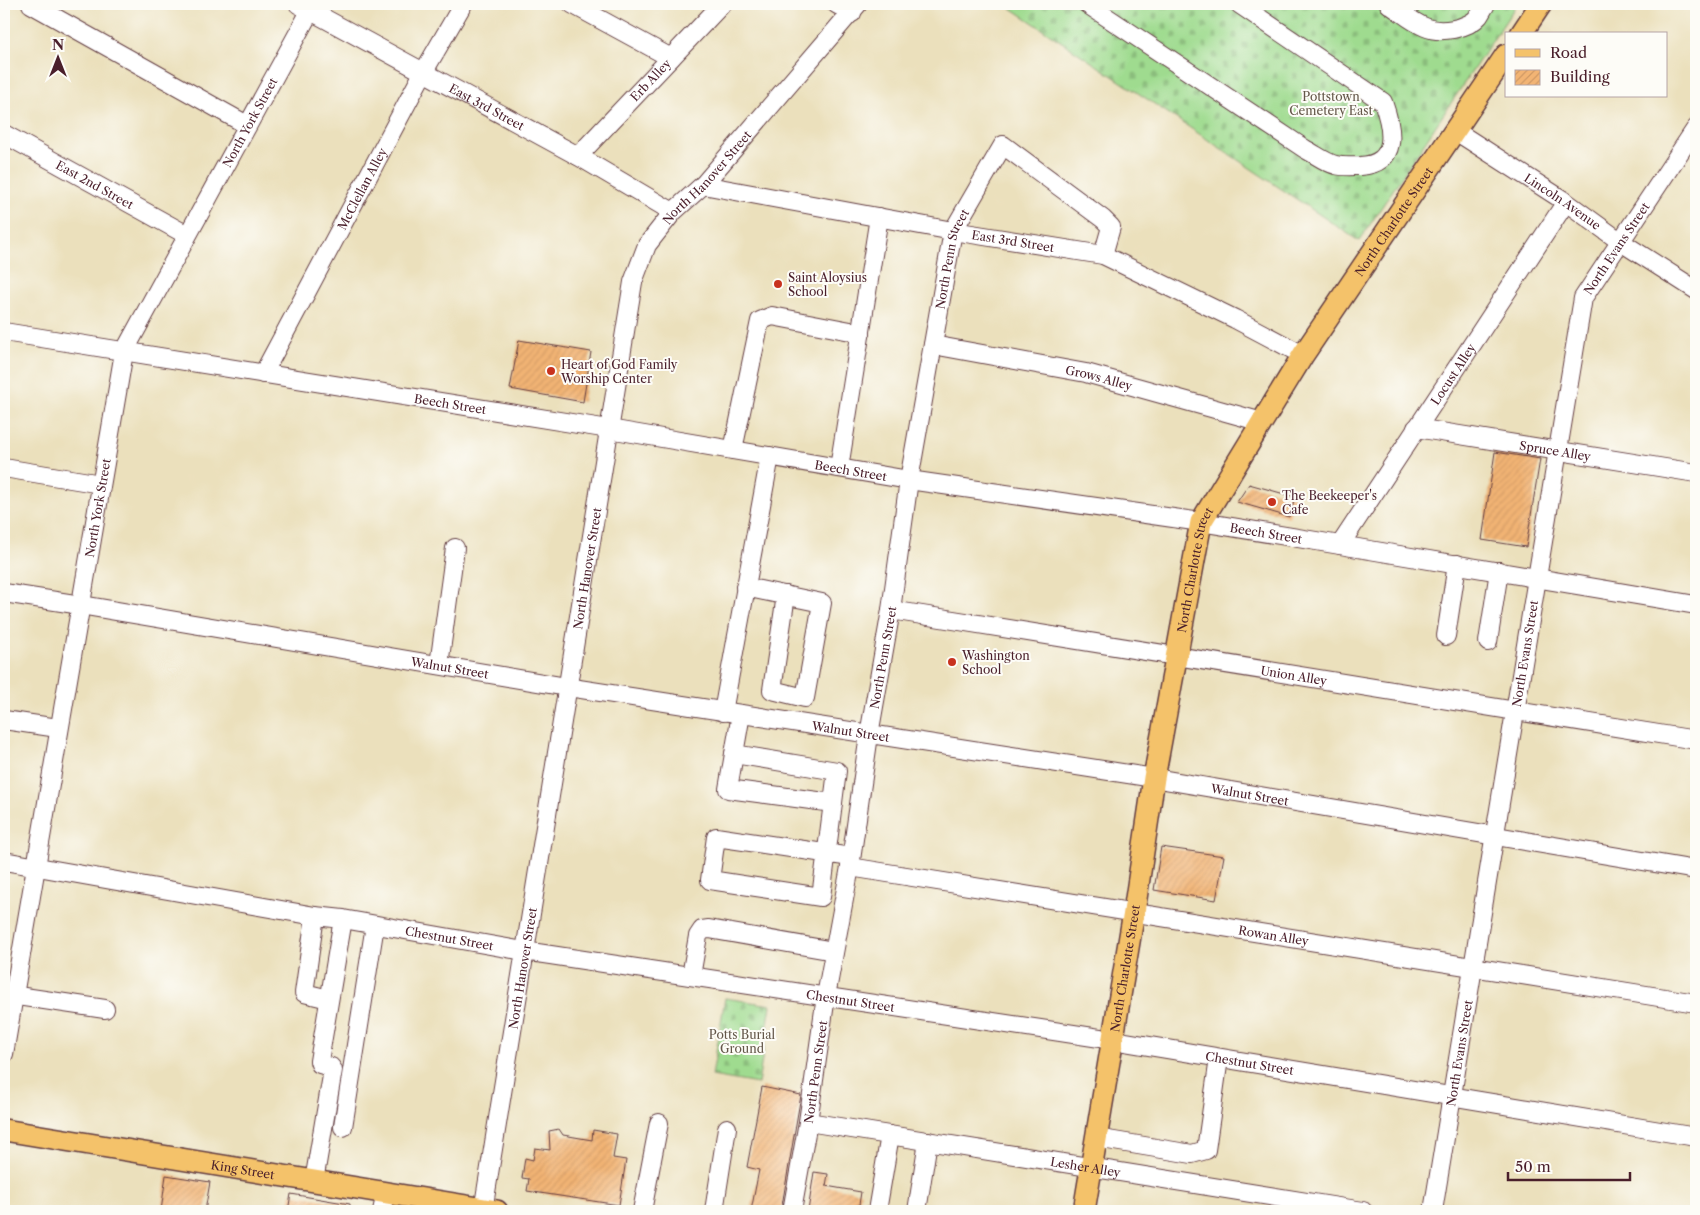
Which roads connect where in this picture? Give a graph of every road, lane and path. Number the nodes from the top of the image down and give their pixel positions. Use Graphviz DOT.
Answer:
graph roads {
  1 [pos="31,4"];
  2 [pos="463,4"];
  3 [pos="572,4"];
  4 [pos="722,4"];
  5 [pos="836,4"];
  6 [pos="1088,4"];
  7 [pos="1239,4"];
  8 [pos="1389,4"];
  9 [pos="1485,4"];
  10 [pos="1541,4"];
  11 [pos="307,6"];
  12 [pos="855,8"];
  13 [pos="1522,32"];
  14 [pos="1505,56"];
  15 [pos="671,58"];
  16 [pos="423,73"];
  17 [pos="247,125"];
  18 [pos="1696,128"];
  19 [pos="1454,130"];
  20 [pos="4,134"];
  21 [pos="578,156"];
  22 [pos="703,184"];
  23 [pos="1566,202"];
  24 [pos="673,212"];
  25 [pos="879,217"];
  26 [pos="953,230"];
  27 [pos="187,236"];
  28 [pos="1621,242"];
  29 [pos="1103,255"];
  30 [pos="1696,290"];
  31 [pos="4,332"];
  32 [pos="861,333"];
  33 [pos="933,345"];
  34 [pos="124,352"];
  35 [pos="1303,355"];
  36 [pos="262,374"];
  37 [pos="1262,422"];
  38 [pos="1416,428"];
  39 [pos="609,429"];
  40 [pos="733,450"];
  41 [pos="1558,450"];
  42 [pos="770,456"];
  43 [pos="4,468"];
  44 [pos="839,468"];
  45 [pos="1696,473"];
  46 [pos="909,480"];
  47 [pos="100,484"];
  48 [pos="1201,522"];
  49 [pos="1340,545"];
  50 [pos="455,548"];
  51 [pos="1457,564"];
  52 [pos="1499,571"];
  53 [pos="1537,578"];
  54 [pos="746,587"];
  55 [pos="4,593"];
  56 [pos="786,595"];
  57 [pos="81,605"];
  58 [pos="1696,605"];
  59 [pos="891,610"];
  60 [pos="1446,636"];
  61 [pos="1488,642"];
  62 [pos="1176,655"];
  63 [pos="439,665"];
  64 [pos="567,687"];
  65 [pos="1516,710"];
  66 [pos="723,712"];
  67 [pos="741,714"];
  68 [pos="4,720"];
  69 [pos="58,728"];
  70 [pos="869,734"];
  71 [pos="1696,740"];
  72 [pos="734,754"];
  73 [pos="1154,778"];
  74 [pos="833,803"];
  75 [pos="1495,835"];
  76 [pos="826,852"];
  77 [pos="4,860"];
  78 [pos="851,862"];
  79 [pos="35,866"];
  80 [pos="1696,870"];
  81 [pos="1134,912"];
  82 [pos="315,916"];
  83 [pos="343,919"];
  84 [pos="375,925"];
  85 [pos="524,951"];
  86 [pos="834,951"];
  87 [pos="1473,967"];
  88 [pos="691,976"];
  89 [pos="8,995"];
  90 [pos="826,996"];
  91 [pos="330,999"];
  92 [pos="1696,1002"];
  93 [pos="105,1009"];
  94 [pos="1113,1040"];
  95 [pos="4,1054"];
  96 [pos="1219,1058"];
  97 [pos="1451,1096"];
  98 [pos="808,1122"];
  99 [pos="658,1123"];
  100 [pos="344,1127"];
  101 [pos="727,1128"];
  102 [pos="4,1130"];
  103 [pos="890,1135"];
  104 [pos="1696,1137"];
  105 [pos="1096,1138"];
  106 [pos="928,1141"];
  107 [pos="1090,1168"];
  108 [pos="314,1181"];
  109 [pos="384,1202"];
  110 [pos="488,1211"];
  111 [pos="642,1211"];
  112 [pos="714,1211"];
  113 [pos="792,1211"];
  114 [pos="877,1211"];
  115 [pos="917,1211"];
  116 [pos="1084,1211"];
  117 [pos="1363,1211"];
  118 [pos="1433,1211"];
  1 -- 17 [label="street"];
  2 -- 16 [label="street, McClellan Alley"];
  3 -- 15 [label="street"];
  4 -- 15 [label="street, Erb Alley"];
  5 -- 12 [label="street"];
  6 -- 7 [label="street"];
  8 -- 9 [label="street"];
  10 -- 13 [label="main road"];
  11 -- 16 [label="street, East 3rd Street"];
  11 -- 17 [label="street, North York Street"];
  12 -- 22 [label="street, North Hanover Street"];
  14 -- 19 [label="main road, North Charlotte Street"];
  15 -- 21 [label="street, Erb Alley"];
  16 -- 21 [label="street, East 3rd Street"];
  16 -- 36 [label="street, McClellan Alley"];
  17 -- 27 [label="street, North York Street"];
  18 -- 28 [label="street, North Evans Street"];
  19 -- 23 [label="street, Lincoln Avenue"];
  19 -- 35 [label="main road, North Charlotte Street"];
  20 -- 27 [label="street, East 2nd Street"];
  21 -- 24 [label="street, East 3rd Street"];
  22 -- 24 [label="street, North Hanover Street"];
  22 -- 25 [label="street, East 3rd Street"];
  23 -- 28 [label="street, Lincoln Avenue"];
  23 -- 38 [label="street, Locust Alley"];
  24 -- 39 [label="street, North Hanover Street"];
  25 -- 26 [label="street, East 3rd Street"];
  25 -- 32 [label="street"];
  26 -- 29 [label="street, East 3rd Street"];
  26 -- 29 [label="street, North Penn Street"];
  26 -- 33 [label="street, North Penn Street"];
  27 -- 34 [label="street, North York Street"];
  28 -- 30 [label="street, Lincoln Avenue"];
  28 -- 41 [label="street, North Evans Street"];
  29 -- 35 [label="street, East 3rd Street"];
  31 -- 34 [label="street, Beech Street"];
  32 -- 40 [label="street"];
  32 -- 44 [label="street"];
  33 -- 37 [label="street, Grows Alley"];
  33 -- 46 [label="street, North Penn Street"];
  34 -- 36 [label="street, Beech Street"];
  34 -- 47 [label="street, North York Street"];
  35 -- 37 [label="main road, North Charlotte Street"];
  36 -- 39 [label="street, Beech Street"];
  37 -- 48 [label="main road, North Charlotte Street"];
  38 -- 41 [label="street, Spruce Alley"];
  38 -- 49 [label="street, Locust Alley"];
  39 -- 40 [label="street, Beech Street"];
  39 -- 64 [label="street, North Hanover Street"];
  40 -- 42 [label="street, Beech Street"];
  41 -- 45 [label="street, Spruce Alley"];
  41 -- 53 [label="street, North Evans Street"];
  42 -- 44 [label="street, Beech Street"];
  42 -- 54 [label="street"];
  43 -- 47 [label="street"];
  44 -- 46 [label="street, Beech Street"];
  46 -- 48 [label="street, Beech Street"];
  46 -- 59 [label="street, North Penn Street"];
  47 -- 57 [label="street, North York Street"];
  48 -- 49 [label="street, Beech Street"];
  48 -- 62 [label="main road, North Charlotte Street"];
  49 -- 51 [label="street, Beech Street"];
  50 -- 63 [label="street"];
  51 -- 52 [label="street, Beech Street"];
  51 -- 60 [label="street"];
  52 -- 53 [label="street, Beech Street"];
  52 -- 61 [label="street"];
  53 -- 58 [label="street, Beech Street"];
  53 -- 65 [label="street, North Evans Street"];
  54 -- 56 [label="street"];
  54 -- 66 [label="street"];
  55 -- 57 [label="street, Walnut Street"];
  56 -- 56 [label="street"];
  57 -- 63 [label="street, Walnut Street"];
  57 -- 69 [label="street, North York Street"];
  59 -- 62 [label="street, Union Alley"];
  59 -- 70 [label="street, North Penn Street"];
  62 -- 65 [label="street, Union Alley"];
  62 -- 73 [label="main road, North Charlotte Street"];
  63 -- 64 [label="street, Walnut Street"];
  64 -- 66 [label="street, Walnut Street"];
  64 -- 85 [label="street, North Hanover Street"];
  65 -- 71 [label="street, Union Alley"];
  65 -- 75 [label="street, North Evans Street"];
  66 -- 67 [label="street, Walnut Street"];
  67 -- 70 [label="street, Walnut Street"];
  67 -- 72 [label="street"];
  68 -- 69 [label="street"];
  69 -- 79 [label="street, North York Street"];
  70 -- 73 [label="street, Walnut Street"];
  70 -- 78 [label="street, North Penn Street"];
  72 -- 74 [label="street"];
  72 -- 74 [label="street"];
  73 -- 75 [label="street, Walnut Street"];
  73 -- 81 [label="main road, North Charlotte Street"];
  74 -- 76 [label="street"];
  75 -- 80 [label="street, Walnut Street"];
  75 -- 87 [label="street, North Evans Street"];
  76 -- 76 [label="street, Rowan Alley"];
  76 -- 78 [label="street, Rowan Alley"];
  77 -- 79 [label="street, Chestnut Street"];
  78 -- 81 [label="street, Rowan Alley"];
  78 -- 86 [label="street, North Penn Street"];
  79 -- 82 [label="street, Chestnut Street"];
  79 -- 89 [label="street, North York Street"];
  81 -- 87 [label="street, Rowan Alley"];
  81 -- 94 [label="main road, North Charlotte Street"];
  82 -- 83 [label="street, Chestnut Street"];
  82 -- 91 [label="street"];
  83 -- 84 [label="street, Chestnut Street"];
  83 -- 91 [label="street"];
  84 -- 85 [label="street, Chestnut Street"];
  84 -- 100 [label="street"];
  85 -- 88 [label="street, Chestnut Street"];
  85 -- 110 [label="street, North Hanover Street"];
  86 -- 88 [label="street"];
  86 -- 90 [label="street, North Penn Street"];
  87 -- 92 [label="street, Rowan Alley"];
  87 -- 97 [label="street, North Evans Street"];
  88 -- 90 [label="street, Chestnut Street"];
  89 -- 93 [label="street"];
  89 -- 95 [label="street, North York Street"];
  90 -- 94 [label="street, Chestnut Street"];
  90 -- 98 [label="street, North Penn Street"];
  91 -- 108 [label="street"];
  94 -- 96 [label="street, Chestnut Street"];
  94 -- 105 [label="main road, North Charlotte Street"];
  96 -- 97 [label="street, Chestnut Street"];
  96 -- 105 [label="street"];
  97 -- 104 [label="street, Chestnut Street"];
  97 -- 118 [label="street, North Evans Street"];
  98 -- 103 [label="street, Lesher Alley"];
  98 -- 113 [label="street, North Penn Street"];
  99 -- 111 [label="street"];
  101 -- 112 [label="street"];
  102 -- 108 [label="main road, King Street"];
  103 -- 106 [label="street, Lesher Alley"];
  103 -- 114 [label="street"];
  105 -- 107 [label="main road, North Charlotte Street"];
  106 -- 107 [label="street, Lesher Alley"];
  106 -- 115 [label="street"];
  107 -- 116 [label="main road, North Charlotte Street"];
  107 -- 117 [label="street, Lesher Alley"];
  108 -- 109 [label="main road, King Street"];
  109 -- 110 [label="main road, King Street"];
}
